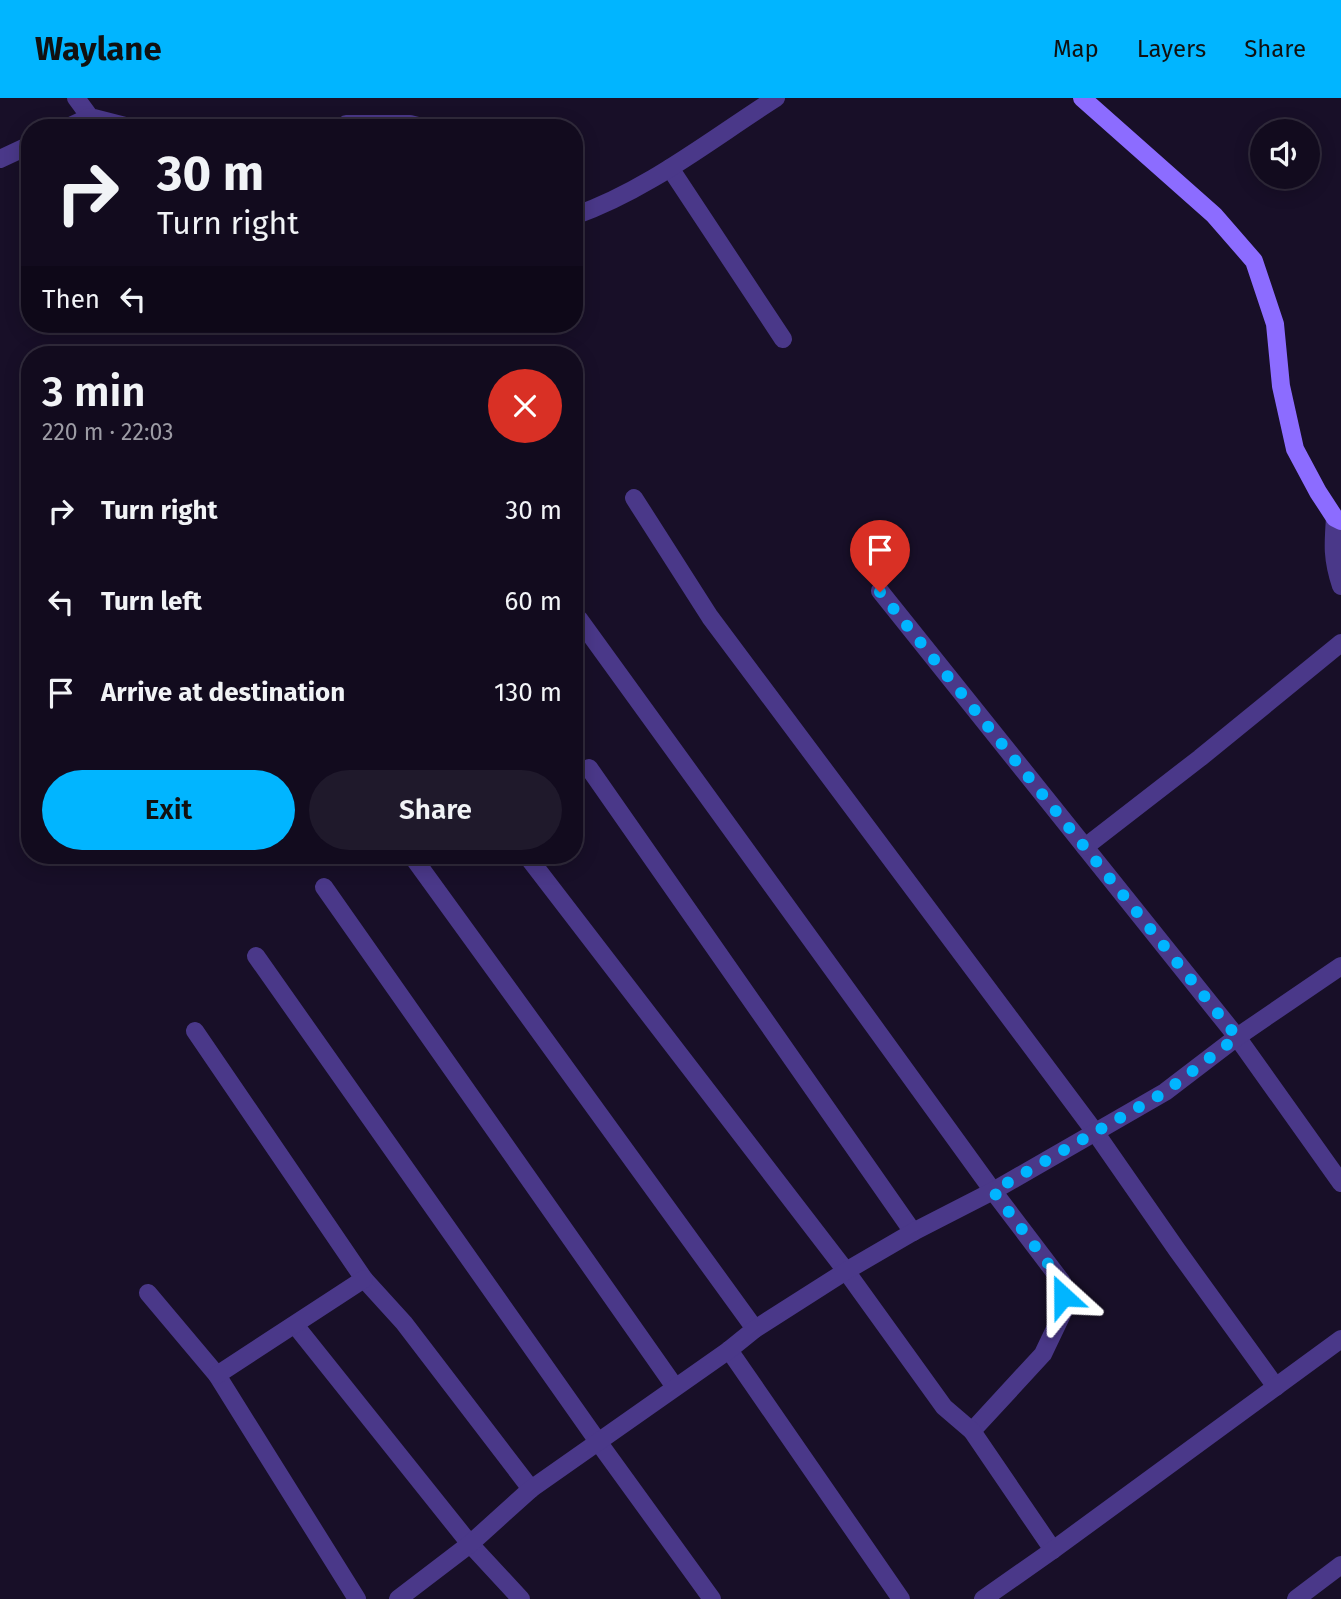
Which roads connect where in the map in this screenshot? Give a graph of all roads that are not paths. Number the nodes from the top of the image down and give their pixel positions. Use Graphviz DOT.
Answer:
graph roads {
  1 [pos="76,98"];
  2 [pos="776,98"];
  3 [pos="1082,98"];
  4 [pos="90,117"];
  5 [pos="86,119"];
  6 [pos="98,119"];
  7 [pos="21,149"];
  8 [pos="0,159"];
  9 [pos="670,168"];
  10 [pos="583,213"];
  11 [pos="783,339"];
  12 [pos="634,498"];
  13 [pos="1338,519"];
  14 [pos="1341,586"];
  15 [pos="880,592"];
  16 [pos="583,625"];
  17 [pos="1341,643"];
  18 [pos="589,768"];
  19 [pos="1085,848"];
  20 [pos="418,864"];
  21 [pos="533,864"];
  22 [pos="324,887"];
  23 [pos="256,956"];
  24 [pos="1341,966"];
  25 [pos="195,1031"];
  26 [pos="1237,1037"];
  27 [pos="1095,1132"];
  28 [pos="1341,1183"];
  29 [pos="993,1191"];
  30 [pos="913,1232"];
  31 [pos="846,1270"];
  32 [pos="364,1279"];
  33 [pos="148,1293"];
  34 [pos="295,1325"];
  35 [pos="755,1329"];
  36 [pos="1341,1339"];
  37 [pos="729,1350"];
  38 [pos="217,1375"];
  39 [pos="675,1387"];
  40 [pos="1276,1387"];
  41 [pos="972,1431"];
  42 [pos="599,1443"];
  43 [pos="531,1489"];
  44 [pos="470,1544"];
  45 [pos="1053,1550"];
  46 [pos="1341,1565"];
  47 [pos="358,1599"];
  48 [pos="398,1599"];
  49 [pos="521,1599"];
  50 [pos="712,1599"];
  51 [pos="901,1599"];
  52 [pos="983,1599"];
  53 [pos="1296,1599"];
  1 -- 4 [label="street"];
  2 -- 9 [label="street"];
  3 -- 13 [label="street"];
  4 -- 5 [label="street"];
  4 -- 6 [label="street"];
  7 -- 8 [label="street"];
  9 -- 10 [label="street"];
  9 -- 11 [label="street"];
  12 -- 27 [label="street"];
  13 -- 14 [label="street"];
  15 -- 19 [label="street"];
  16 -- 29 [label="street"];
  17 -- 19 [label="street"];
  18 -- 30 [label="street"];
  19 -- 26 [label="street"];
  20 -- 35 [label="street"];
  21 -- 31 [label="street"];
  22 -- 39 [label="street"];
  23 -- 42 [label="street"];
  24 -- 26 [label="street"];
  25 -- 32 [label="street"];
  26 -- 27 [label="street"];
  26 -- 28 [label="street"];
  27 -- 29 [label="street"];
  27 -- 40 [label="street"];
  29 -- 30 [label="street"];
  29 -- 41 [label="street"];
  30 -- 31 [label="street"];
  31 -- 35 [label="street"];
  31 -- 41 [label="street"];
  32 -- 34 [label="street"];
  32 -- 43 [label="street"];
  33 -- 38 [label="street"];
  34 -- 38 [label="street"];
  34 -- 44 [label="street"];
  35 -- 37 [label="street"];
  36 -- 40 [label="street"];
  37 -- 39 [label="street"];
  37 -- 51 [label="street"];
  38 -- 47 [label="street"];
  39 -- 42 [label="street"];
  40 -- 45 [label="street"];
  41 -- 45 [label="street"];
  42 -- 43 [label="street"];
  42 -- 50 [label="street"];
  43 -- 44 [label="street"];
  44 -- 48 [label="street"];
  44 -- 49 [label="street"];
  45 -- 52 [label="street"];
  46 -- 53 [label="street"];
}
